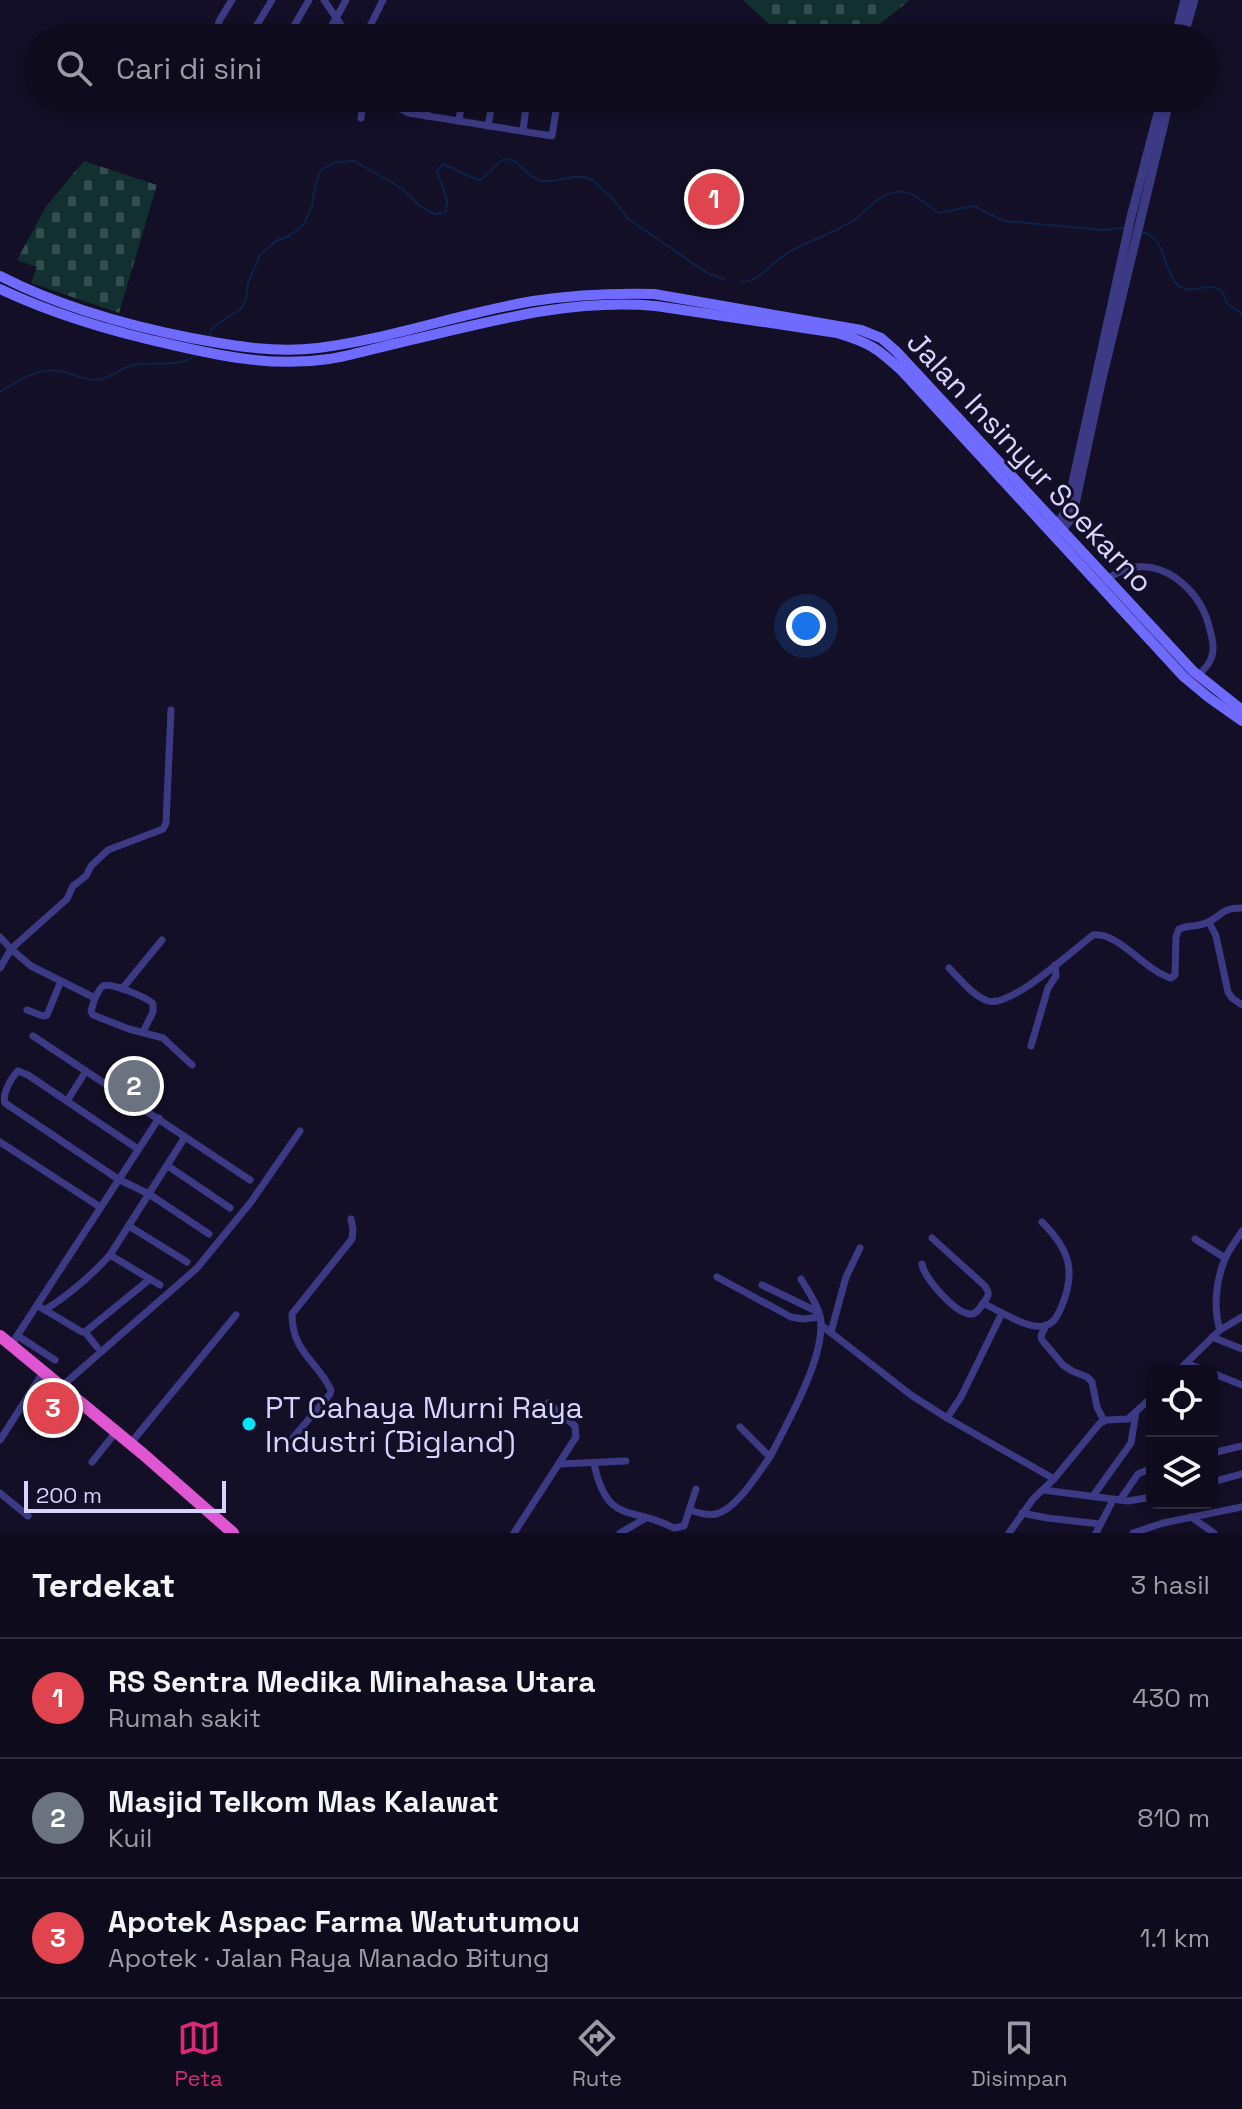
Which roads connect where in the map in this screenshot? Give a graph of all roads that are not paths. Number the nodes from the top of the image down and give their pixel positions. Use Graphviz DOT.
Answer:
graph roads {
  1 [pos="232,0"];
  2 [pos="272,0"];
  3 [pos="309,0"];
  4 [pos="324,0"];
  5 [pos="346,0"];
  6 [pos="383,0"];
  7 [pos="1185,0"];
  8 [pos="1194,0"];
  9 [pos="337,18"];
  10 [pos="218,24"];
  11 [pos="257,24"];
  12 [pos="295,24"];
  13 [pos="333,24"];
  14 [pos="341,24"];
  15 [pos="371,24"];
  16 [pos="1179,24"];
  17 [pos="1187,24"];
  18 [pos="362,112"];
  19 [pos="410,112"];
  20 [pos="427,112"];
  21 [pos="460,112"];
  22 [pos="490,112"];
  23 [pos="525,112"];
  24 [pos="556,112"];
  25 [pos="1161,112"];
  26 [pos="1165,112"];
  27 [pos="426,116"];
  28 [pos="361,118"];
  29 [pos="459,121"];
  30 [pos="488,126"];
  31 [pos="1159,129"];
  32 [pos="523,131"];
  33 [pos="0,276"];
  34 [pos="0,289"];
  35 [pos="190,343"];
  36 [pos="1056,531"];
  37 [pos="1107,579"];
  38 [pos="1198,676"];
  39 [pos="171,710"];
  40 [pos="1242,710"];
  41 [pos="1242,721"];
  42 [pos="1242,908"];
  43 [pos="1209,922"];
  44 [pos="0,937"];
  45 [pos="162,940"];
  46 [pos="11,949"];
  47 [pos="1055,965"];
  48 [pos="0,968"];
  49 [pos="949,968"];
  50 [pos="61,981"];
  51 [pos="122,989"];
  52 [pos="95,998"];
  53 [pos="1242,1005"];
  54 [pos="27,1010"];
  55 [pos="143,1032"];
  56 [pos="33,1036"];
  57 [pos="1031,1046"];
  58 [pos="192,1065"];
  59 [pos="86,1071"];
  60 [pos="67,1101"];
  61 [pos="159,1118"];
  62 [pos="300,1131"];
  63 [pos="185,1137"];
  64 [pos="0,1142"];
  65 [pos="138,1149"];
  66 [pos="168,1166"];
  67 [pos="118,1179"];
  68 [pos="250,1180"];
  69 [pos="149,1194"];
  70 [pos="100,1207"];
  71 [pos="230,1208"];
  72 [pos="351,1219"];
  73 [pos="1042,1222"];
  74 [pos="129,1226"];
  75 [pos="1242,1231"];
  76 [pos="209,1234"];
  77 [pos="932,1238"];
  78 [pos="1195,1239"];
  79 [pos="860,1248"];
  80 [pos="110,1255"];
  81 [pos="1225,1258"];
  82 [pos="187,1262"];
  83 [pos="922,1264"];
  84 [pos="717,1277"];
  85 [pos="150,1279"];
  86 [pos="801,1279"];
  87 [pos="160,1285"];
  88 [pos="762,1285"];
  89 [pos="983,1303"];
  90 [pos="41,1308"];
  91 [pos="1002,1313"];
  92 [pos="236,1315"];
  93 [pos="1242,1317"];
  94 [pos="820,1318"];
  95 [pos="1046,1325"];
  96 [pos="1220,1330"];
  97 [pos="85,1332"];
  98 [pos="831,1332"];
  99 [pos="1212,1337"];
  100 [pos="7,1342"];
  101 [pos="97,1347"];
  102 [pos="1242,1349"];
  103 [pos="55,1360"];
  104 [pos="1186,1363"];
  105 [pos="1191,1365"];
  106 [pos="44,1371"];
  107 [pos="1218,1375"];
  108 [pos="1242,1385"];
  109 [pos="62,1386"];
  110 [pos="548,1403"];
  111 [pos="1146,1403"];
  112 [pos="1136,1412"];
  113 [pos="947,1418"];
  114 [pos="1104,1421"];
  115 [pos="740,1427"];
  116 [pos="116,1432"];
  117 [pos="0,1440"];
  118 [pos="130,1444"];
  119 [pos="287,1445"];
  120 [pos="1242,1446"];
  121 [pos="1218,1452"];
  122 [pos="770,1457"];
  123 [pos="626,1461"];
  124 [pos="92,1462"];
  125 [pos="560,1464"];
  126 [pos="594,1464"];
  127 [pos="1146,1471"];
  128 [pos="1242,1474"];
  129 [pos="1054,1479"];
  130 [pos="1218,1480"];
  131 [pos="696,1489"];
  132 [pos="1043,1490"];
  133 [pos="0,1493"];
  134 [pos="1093,1496"];
  135 [pos="1146,1498"];
  136 [pos="1117,1500"];
  137 [pos="1242,1507"];
  138 [pos="690,1510"];
  139 [pos="1022,1513"];
  140 [pos="28,1516"];
  141 [pos="1191,1517"];
  142 [pos="647,1518"];
  143 [pos="1100,1524"];
  144 [pos="1147,1527"];
  145 [pos="233,1533"];
  146 [pos="514,1533"];
  147 [pos="620,1533"];
  148 [pos="1009,1533"];
  149 [pos="1096,1533"];
  150 [pos="1133,1533"];
  151 [pos="1156,1533"];
  152 [pos="1214,1533"];
  1 -- 10 [label="street"];
  2 -- 11 [label="street"];
  3 -- 12 [label="street"];
  4 -- 9 [label="street"];
  5 -- 9 [label="street"];
  6 -- 15 [label="street"];
  7 -- 16 [label="street"];
  8 -- 17 [label="street"];
  9 -- 13 [label="street"];
  9 -- 14 [label="street"];
  18 -- 28 [label="street"];
  19 -- 27 [label="street"];
  20 -- 27 [label="street"];
  21 -- 29 [label="street"];
  22 -- 30 [label="street"];
  23 -- 32 [label="street"];
  24 -- 32 [label="street"];
  25 -- 31 [label="street"];
  26 -- 31 [label="street"];
  27 -- 29 [label="street"];
  29 -- 30 [label="street"];
  30 -- 32 [label="street"];
  31 -- 36 [label="street"];
  33 -- 35 [label="main road, Jalan Insinyur Soekarno"];
  34 -- 35 [label="main road, Jalan Insinyur Soekarno"];
  35 -- 36 [label="main road, Jalan Insinyur Soekarno"];
  36 -- 37 [label="main road, Jalan Insinyur Soekarno"];
  36 -- 41 [label="main road, Jalan Insinyur Soekarno"];
  37 -- 38 [label="main road, Jalan Insinyur Soekarno"];
  37 -- 38 [label="street"];
  38 -- 40 [label="main road, Jalan Insinyur Soekarno"];
  39 -- 46 [label="street"];
  42 -- 43 [label="street"];
  43 -- 47 [label="street"];
  43 -- 53 [label="street"];
  44 -- 46 [label="street"];
  45 -- 51 [label="street"];
  46 -- 48 [label="street"];
  46 -- 50 [label="street"];
  47 -- 49 [label="street"];
  47 -- 57 [label="street"];
  50 -- 52 [label="street"];
  50 -- 54 [label="street"];
  51 -- 52 [label="street"];
  51 -- 55 [label="street"];
  52 -- 55 [label="street"];
  55 -- 58 [label="street"];
  56 -- 59 [label="street"];
  59 -- 60 [label="street"];
  59 -- 61 [label="street"];
  60 -- 65 [label="street"];
  60 -- 67 [label="street"];
  61 -- 63 [label="street"];
  61 -- 65 [label="street"];
  62 -- 109 [label="street"];
  63 -- 66 [label="street"];
  63 -- 68 [label="street"];
  64 -- 70 [label="street"];
  65 -- 67 [label="street"];
  66 -- 69 [label="street"];
  66 -- 71 [label="street"];
  67 -- 69 [label="street"];
  67 -- 70 [label="street"];
  69 -- 74 [label="street"];
  69 -- 76 [label="street"];
  70 -- 90 [label="street"];
  72 -- 119 [label="street"];
  73 -- 95 [label="street"];
  74 -- 80 [label="street"];
  74 -- 82 [label="street"];
  75 -- 81 [label="street"];
  77 -- 89 [label="street"];
  78 -- 81 [label="street"];
  79 -- 98 [label="street"];
  80 -- 85 [label="street"];
  80 -- 90 [label="street"];
  81 -- 96 [label="street"];
  83 -- 89 [label="street"];
  84 -- 94 [label="street"];
  85 -- 87 [label="street"];
  85 -- 97 [label="street"];
  86 -- 94 [label="street"];
  88 -- 94 [label="street"];
  89 -- 91 [label="street"];
  90 -- 97 [label="street"];
  90 -- 100 [label="street"];
  91 -- 95 [label="street"];
  91 -- 113 [label="street"];
  92 -- 118 [label="street"];
  93 -- 96 [label="street"];
  94 -- 98 [label="street"];
  94 -- 122 [label="street"];
  95 -- 114 [label="street"];
  96 -- 99 [label="street"];
  97 -- 101 [label="street"];
  98 -- 113 [label="street"];
  99 -- 102 [label="street"];
  99 -- 104 [label="street"];
  100 -- 103 [label="street"];
  100 -- 106 [label="highway"];
  104 -- 105 [label="street"];
  106 -- 109 [label="highway"];
  106 -- 117 [label="street"];
  107 -- 108 [label="street"];
  109 -- 116 [label="highway"];
  110 -- 125 [label="street"];
  111 -- 112 [label="street"];
  112 -- 114 [label="street"];
  112 -- 134 [label="street"];
  113 -- 129 [label="street"];
  114 -- 129 [label="street"];
  115 -- 122 [label="street"];
  116 -- 118 [label="highway"];
  116 -- 124 [label="street"];
  118 -- 145 [label="highway"];
  120 -- 121 [label="street"];
  122 -- 138 [label="street"];
  123 -- 126 [label="street"];
  125 -- 126 [label="street"];
  125 -- 146 [label="street"];
  126 -- 142 [label="street"];
  127 -- 136 [label="street"];
  128 -- 130 [label="street"];
  129 -- 132 [label="street"];
  131 -- 138 [label="street"];
  132 -- 134 [label="street"];
  132 -- 139 [label="street"];
  133 -- 140 [label="street"];
  134 -- 136 [label="street"];
  135 -- 136 [label="street"];
  136 -- 143 [label="street"];
  137 -- 141 [label="street"];
  138 -- 142 [label="street"];
  139 -- 143 [label="street"];
  139 -- 148 [label="street"];
  141 -- 144 [label="street"];
  141 -- 152 [label="street"];
  142 -- 147 [label="street"];
  143 -- 149 [label="street"];
  144 -- 150 [label="street"];
  144 -- 151 [label="street"];
}
